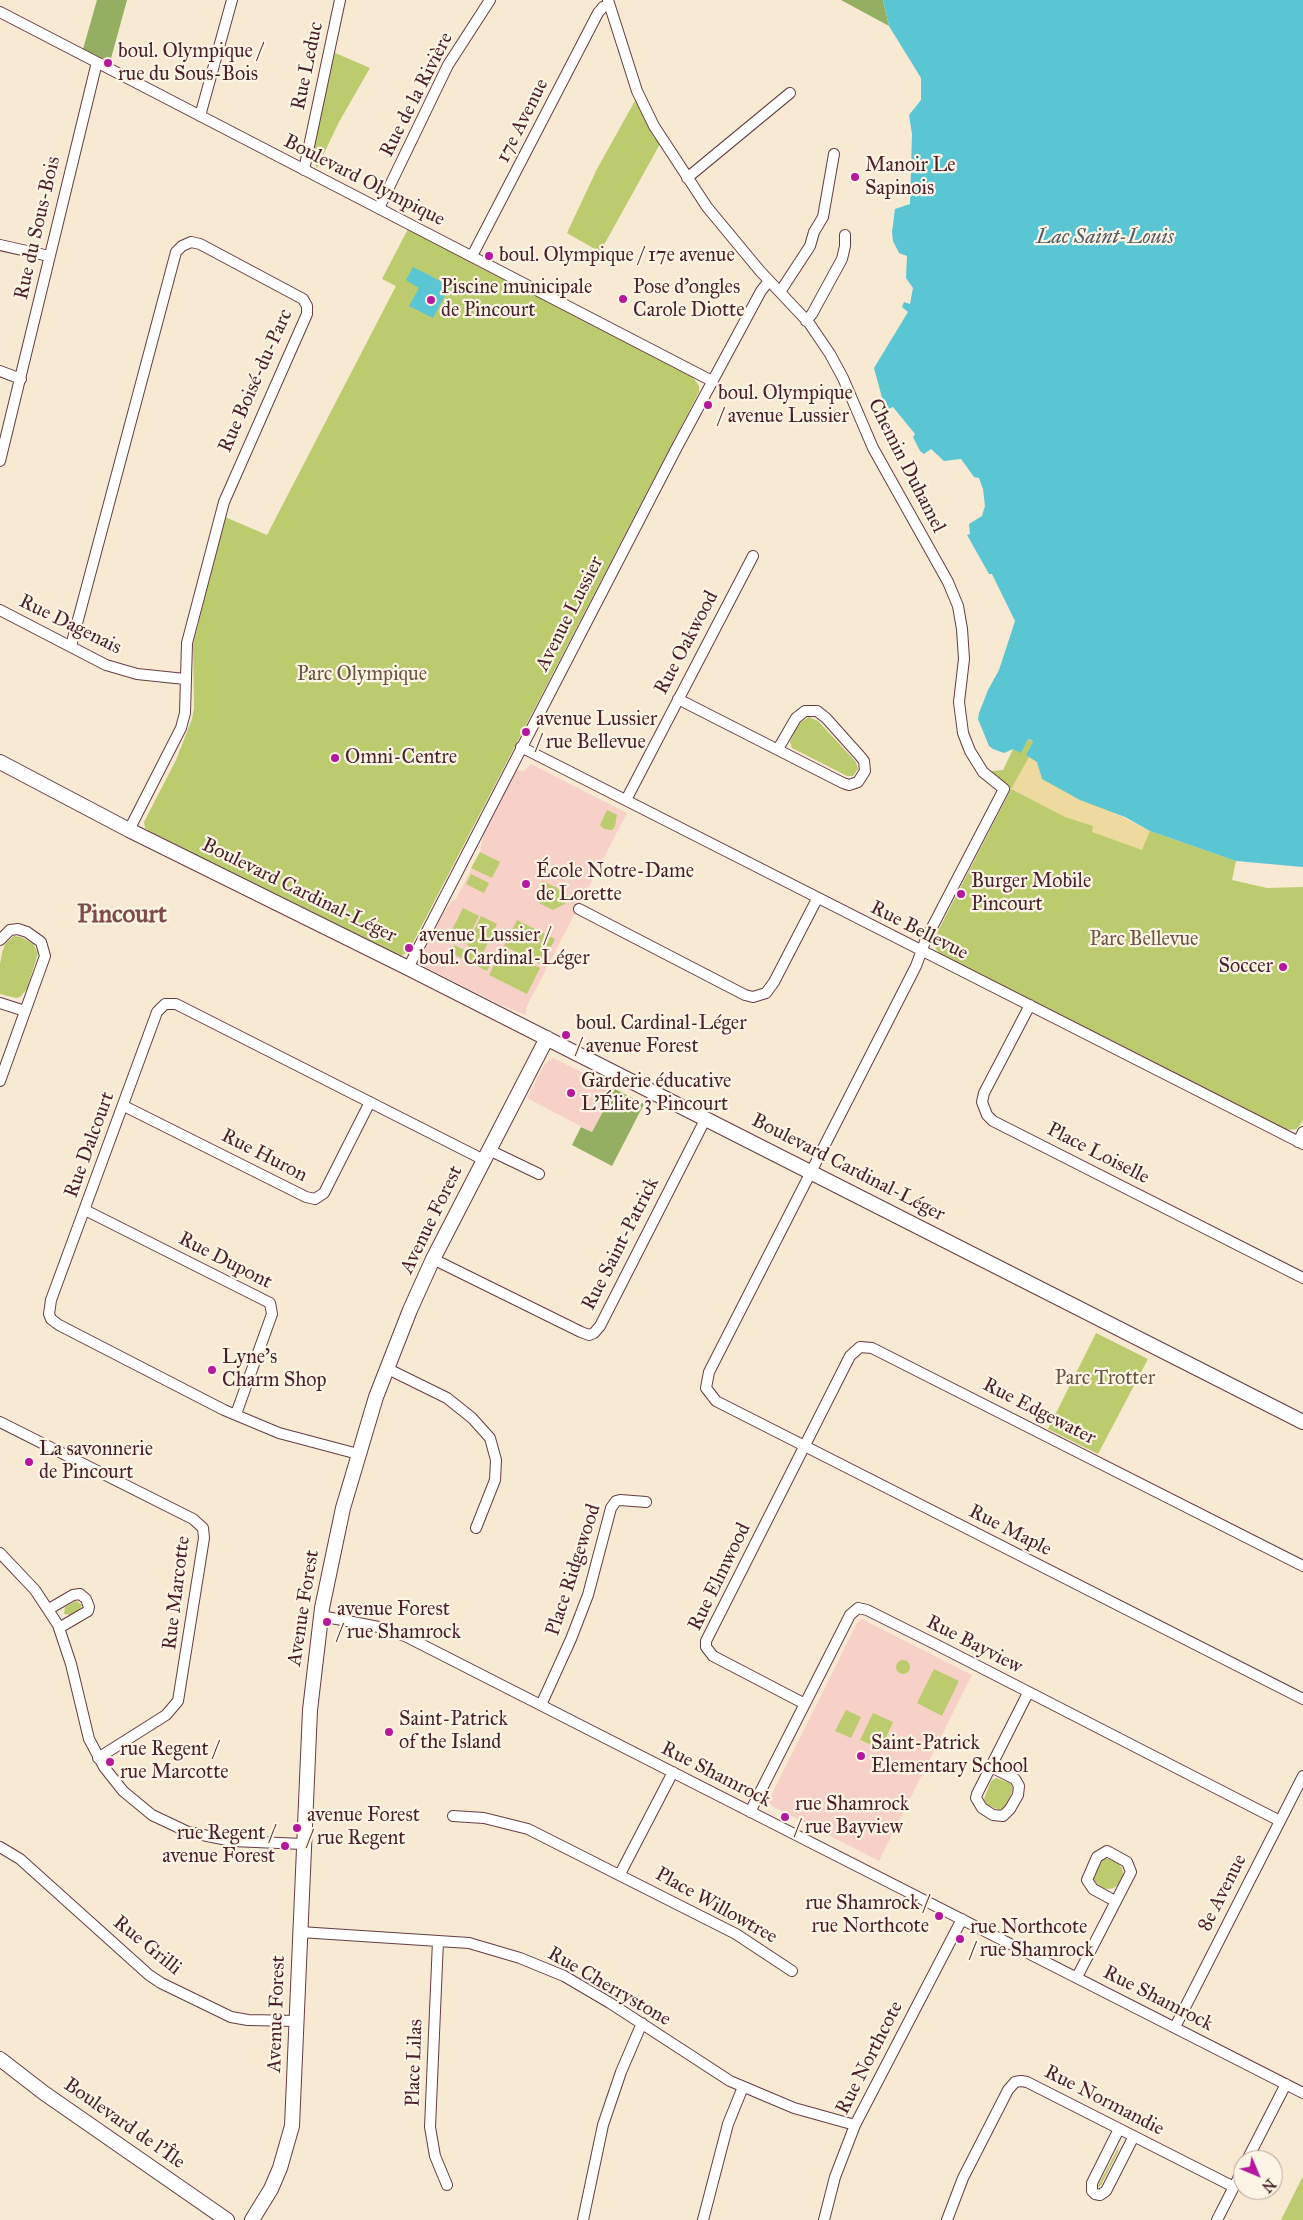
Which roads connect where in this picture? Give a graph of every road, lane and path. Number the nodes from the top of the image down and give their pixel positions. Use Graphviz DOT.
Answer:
graph roads {
  1 [pos="232,0"];
  2 [pos="340,0"];
  3 [pos="490,0"];
  4 [pos="608,2"];
  5 [pos="0,12"];
  6 [pos="97,62"];
  7 [pos="790,93"];
  8 [pos="200,116"];
  9 [pos="834,154"];
  10 [pos="304,170"];
  11 [pos="687,178"];
  12 [pos="379,208"];
  13 [pos="845,235"];
  14 [pos="0,245"];
  15 [pos="50,256"];
  16 [pos="472,256"];
  17 [pos="769,281"];
  18 [pos="780,292"];
  19 [pos="806,321"];
  20 [pos="0,371"];
  21 [pos="21,379"];
  22 [pos="712,381"];
  23 [pos="0,461"];
  24 [pos="753,556"];
  25 [pos="0,610"];
  26 [pos="71,646"];
  27 [pos="185,679"];
  28 [pos="678,699"];
  29 [pos="521,747"];
  30 [pos="778,749"];
  31 [pos="0,762"];
  32 [pos="626,800"];
  33 [pos="129,830"];
  34 [pos="817,899"];
  35 [pos="579,909"];
  36 [pos="0,940"];
  37 [pos="921,952"];
  38 [pos="408,968"];
  39 [pos="0,1003"];
  40 [pos="1030,1005"];
  41 [pos="25,1011"];
  42 [pos="547,1038"];
  43 [pos="0,1081"];
  44 [pos="370,1102"];
  45 [pos="124,1106"];
  46 [pos="706,1118"];
  47 [pos="1303,1132"];
  48 [pos="1301,1143"];
  49 [pos="486,1155"];
  50 [pos="811,1172"];
  51 [pos="539,1174"];
  52 [pos="85,1210"];
  53 [pos="433,1259"];
  54 [pos="1303,1278"];
  55 [pos="386,1368"];
  56 [pos="236,1414"];
  57 [pos="0,1422"];
  58 [pos="1303,1422"];
  59 [pos="805,1446"];
  60 [pos="358,1454"];
  61 [pos="646,1502"];
  62 [pos="476,1528"];
  63 [pos="0,1553"];
  64 [pos="1303,1566"];
  65 [pos="49,1609"];
  66 [pos="321,1616"];
  67 [pos="59,1628"];
  68 [pos="1028,1693"];
  69 [pos="1303,1699"];
  70 [pos="805,1704"];
  71 [pos="541,1705"];
  72 [pos="98,1758"];
  73 [pos="991,1767"];
  74 [pos="673,1772"];
  75 [pos="1303,1776"];
  76 [pos="750,1812"];
  77 [pos="453,1816"];
  78 [pos="1280,1821"];
  79 [pos="303,1844"];
  80 [pos="0,1847"];
  81 [pos="620,1874"];
  82 [pos="1115,1901"];
  83 [pos="962,1919"];
  84 [pos="300,1932"];
  85 [pos="438,1940"];
  86 [pos="792,1971"];
  87 [pos="1076,1977"];
  88 [pos="297,2021"];
  89 [pos="642,2023"];
  90 [pos="1174,2027"];
  91 [pos="0,2059"];
  92 [pos="1286,2084"];
  93 [pos="743,2088"];
  94 [pos="1303,2093"];
  95 [pos="855,2125"];
  96 [pos="1120,2129"];
  97 [pos="1134,2136"];
  98 [pos="1252,2150"];
  99 [pos="447,2185"];
  100 [pos="1233,2186"];
  101 [pos="1233,2189"];
  102 [pos="227,2220"];
  103 [pos="252,2220"];
  104 [pos="583,2220"];
  105 [pos="703,2220"];
  106 [pos="824,2220"];
  107 [pos="947,2220"];
  108 [pos="1217,2220"];
  1 -- 8 [label="street"];
  2 -- 10 [label="street, Rue Leduc"];
  3 -- 12 [label="street, Rue de la Rivière"];
  4 -- 11 [label="street, Chemin Duhamel"];
  4 -- 16 [label="street, 17e Avenue"];
  5 -- 6 [label="street, Boulevard Olympique"];
  6 -- 8 [label="street, Boulevard Olympique"];
  6 -- 15 [label="street, Rue du Sous-Bois"];
  7 -- 11 [label="street"];
  8 -- 10 [label="street, Boulevard Olympique"];
  9 -- 18 [label="street"];
  10 -- 12 [label="street, Boulevard Olympique"];
  11 -- 17 [label="street, Chemin Duhamel"];
  12 -- 16 [label="street, Boulevard Olympique"];
  13 -- 19 [label="street"];
  14 -- 15 [label="street"];
  15 -- 21 [label="street, Rue du Sous-Bois"];
  16 -- 22 [label="street, Boulevard Olympique"];
  17 -- 18 [label="street, Chemin Duhamel"];
  17 -- 22 [label="street, Avenue Lussier"];
  18 -- 19 [label="street, Chemin Duhamel"];
  19 -- 37 [label="street, Chemin Duhamel"];
  20 -- 21 [label="street"];
  21 -- 23 [label="street, Rue du Sous-Bois"];
  22 -- 29 [label="street, Avenue Lussier"];
  24 -- 28 [label="street, Rue Oakwood"];
  25 -- 26 [label="street, Rue Dagenais"];
  26 -- 27 [label="street, Rue Dagenais"];
  26 -- 27 [label="street, Rue Boisé-du-Parc"];
  27 -- 33 [label="street, Rue Boisé-du-Parc"];
  28 -- 30 [label="street"];
  28 -- 32 [label="street, Rue Oakwood"];
  29 -- 32 [label="street, Rue Bellevue"];
  29 -- 38 [label="street, Avenue Lussier"];
  30 -- 30 [label="street"];
  31 -- 33 [label="street, Boulevard Cardinal-Léger"];
  32 -- 34 [label="street, Rue Bellevue"];
  33 -- 38 [label="street, Boulevard Cardinal-Léger"];
  34 -- 35 [label="street"];
  34 -- 37 [label="street, Rue Bellevue"];
  36 -- 41 [label="street"];
  37 -- 40 [label="street, Rue Bellevue"];
  37 -- 50 [label="street"];
  38 -- 42 [label="street, Boulevard Cardinal-Léger"];
  39 -- 41 [label="street"];
  40 -- 48 [label="street, Rue Bellevue"];
  40 -- 54 [label="street, Place Loiselle"];
  41 -- 43 [label="street"];
  42 -- 46 [label="street, Boulevard Cardinal-Léger"];
  42 -- 49 [label="street, Avenue Forest"];
  44 -- 45 [label="street, Rue Huron"];
  44 -- 45 [label="street, Rue Dalcourt"];
  44 -- 49 [label="street, Rue Dalcourt"];
  45 -- 52 [label="street, Rue Dalcourt"];
  46 -- 50 [label="street, Boulevard Cardinal-Léger"];
  46 -- 53 [label="street, Rue Saint-Patrick"];
  47 -- 48 [label="street"];
  49 -- 51 [label="street, Rue Dalcourt"];
  49 -- 53 [label="street, Avenue Forest"];
  50 -- 58 [label="street, Boulevard Cardinal-Léger"];
  50 -- 59 [label="street, Rue Maple"];
  52 -- 56 [label="street, Rue Dalcourt"];
  52 -- 56 [label="street, Rue Dupont"];
  53 -- 55 [label="street, Avenue Forest"];
  55 -- 60 [label="street, Avenue Forest"];
  55 -- 62 [label="street"];
  56 -- 60 [label="street, Rue Dalcourt"];
  57 -- 72 [label="street, Rue Marcotte"];
  59 -- 64 [label="street, Rue Edgewater"];
  59 -- 69 [label="street, Rue Maple"];
  59 -- 70 [label="street, Rue Elmwood"];
  60 -- 66 [label="street, Avenue Forest"];
  61 -- 71 [label="street, Place Ridgewood"];
  63 -- 65 [label="street"];
  65 -- 67 [label="street"];
  65 -- 67 [label="street"];
  66 -- 71 [label="street, Rue Shamrock"];
  66 -- 79 [label="street, Avenue Forest"];
  67 -- 72 [label="street"];
  68 -- 70 [label="street, Rue Bayview"];
  68 -- 73 [label="street"];
  68 -- 78 [label="street, Rue Bayview"];
  70 -- 76 [label="street, Rue Bayview"];
  71 -- 74 [label="street, Rue Shamrock"];
  72 -- 79 [label="street"];
  73 -- 73 [label="street"];
  74 -- 76 [label="street, Rue Shamrock"];
  74 -- 81 [label="street"];
  75 -- 78 [label="street, 8e Avenue"];
  76 -- 83 [label="street, Rue Shamrock"];
  77 -- 81 [label="street, Place Willowtree"];
  78 -- 90 [label="street, 8e Avenue"];
  79 -- 84 [label="street, Avenue Forest"];
  80 -- 88 [label="street, Rue Grilli"];
  81 -- 86 [label="street, Place Willowtree"];
  82 -- 82 [label="street"];
  82 -- 87 [label="street"];
  83 -- 87 [label="street, Rue Shamrock"];
  83 -- 95 [label="street, Rue Northcote"];
  84 -- 85 [label="street, Rue Cherrystone"];
  84 -- 88 [label="street, Avenue Forest"];
  85 -- 89 [label="street, Rue Cherrystone"];
  85 -- 99 [label="street, Place Lilas"];
  87 -- 90 [label="street, Rue Shamrock"];
  88 -- 103 [label="street, Avenue Forest"];
  89 -- 93 [label="street, Rue Cherrystone"];
  89 -- 104 [label="street"];
  90 -- 92 [label="street, Rue Shamrock"];
  91 -- 102 [label="street, Boulevard de l'Île"];
  92 -- 94 [label="street, Rue Shamrock"];
  92 -- 98 [label="street"];
  93 -- 95 [label="street, Rue Cherrystone"];
  93 -- 105 [label="street"];
  95 -- 106 [label="street, Rue Northcote"];
  96 -- 97 [label="street, Rue Normandie"];
  96 -- 97 [label="street"];
  96 -- 107 [label="street, Rue Normandie"];
  97 -- 100 [label="street, Rue Normandie"];
  101 -- 108 [label="street"];
}
